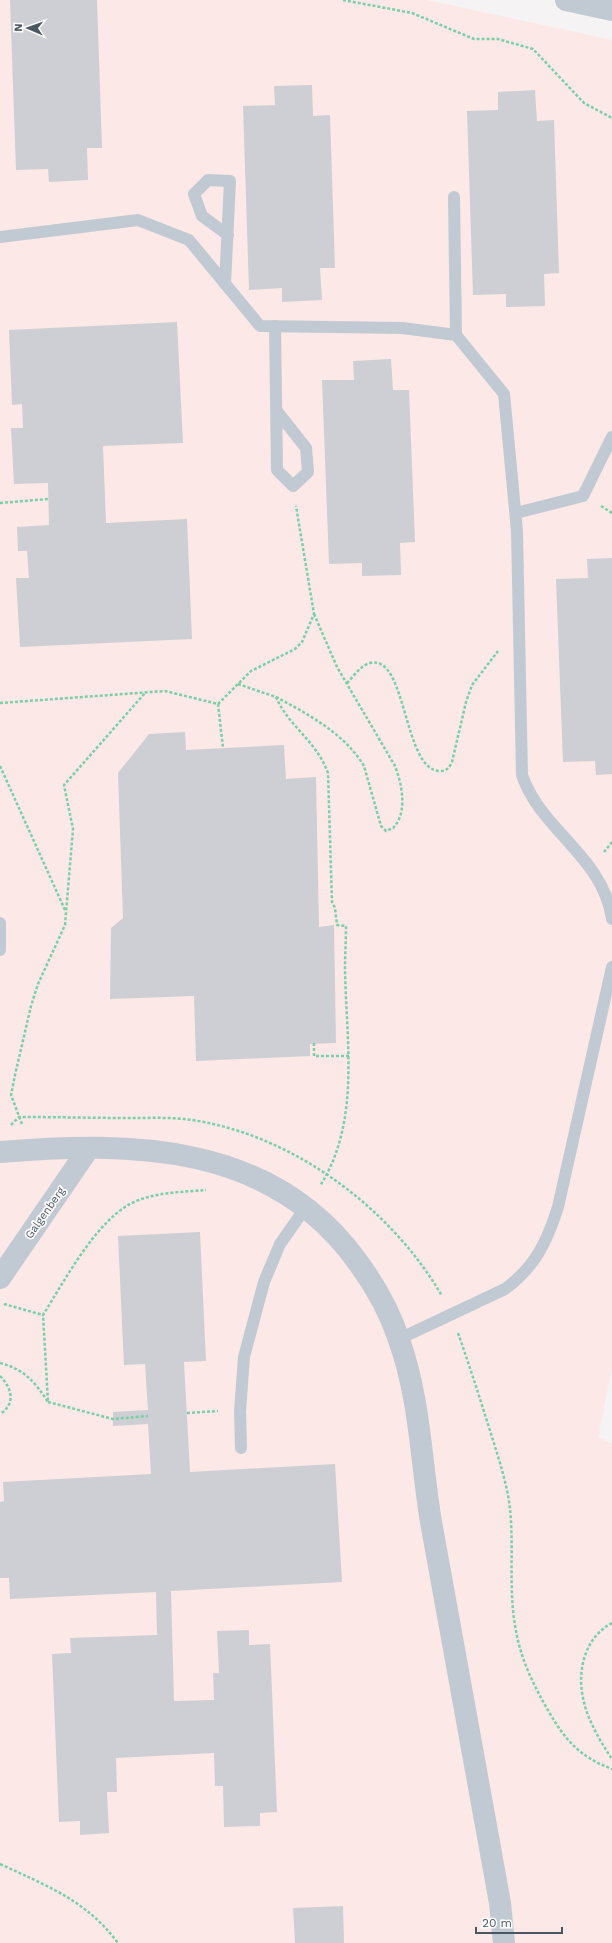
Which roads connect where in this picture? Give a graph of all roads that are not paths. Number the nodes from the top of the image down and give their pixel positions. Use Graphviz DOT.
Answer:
graph roads {
  1 [pos="566,0"];
  2 [pos="612,10"];
  3 [pos="454,197"];
  4 [pos="228,235"];
  5 [pos="0,237"];
  6 [pos="225,284"];
  7 [pos="276,326"];
  8 [pos="456,335"];
  9 [pos="276,410"];
  10 [pos="612,437"];
  11 [pos="516,513"];
  12 [pos="612,919"];
  13 [pos="0,923"];
  14 [pos="0,950"];
  15 [pos="612,967"];
  16 [pos="89,1148"];
  17 [pos="0,1152"];
  18 [pos="306,1207"];
  19 [pos="0,1278"];
  20 [pos="399,1339"];
  21 [pos="241,1448"];
  22 [pos="504,1943"];
  1 -- 2 [label="street"];
  3 -- 8 [label="lane"];
  4 -- 4 [label="lane"];
  4 -- 6 [label="lane"];
  5 -- 6 [label="lane"];
  6 -- 7 [label="lane"];
  7 -- 8 [label="lane"];
  7 -- 9 [label="lane"];
  8 -- 11 [label="lane"];
  9 -- 9 [label="lane"];
  10 -- 11 [label="lane"];
  11 -- 12 [label="lane"];
  13 -- 14 [label="lane"];
  15 -- 20 [label="lane"];
  16 -- 17 [label="street"];
  16 -- 18 [label="street"];
  16 -- 19 [label="street, Galgenberg"];
  18 -- 20 [label="street"];
  18 -- 21 [label="lane"];
  20 -- 22 [label="street"];
}
